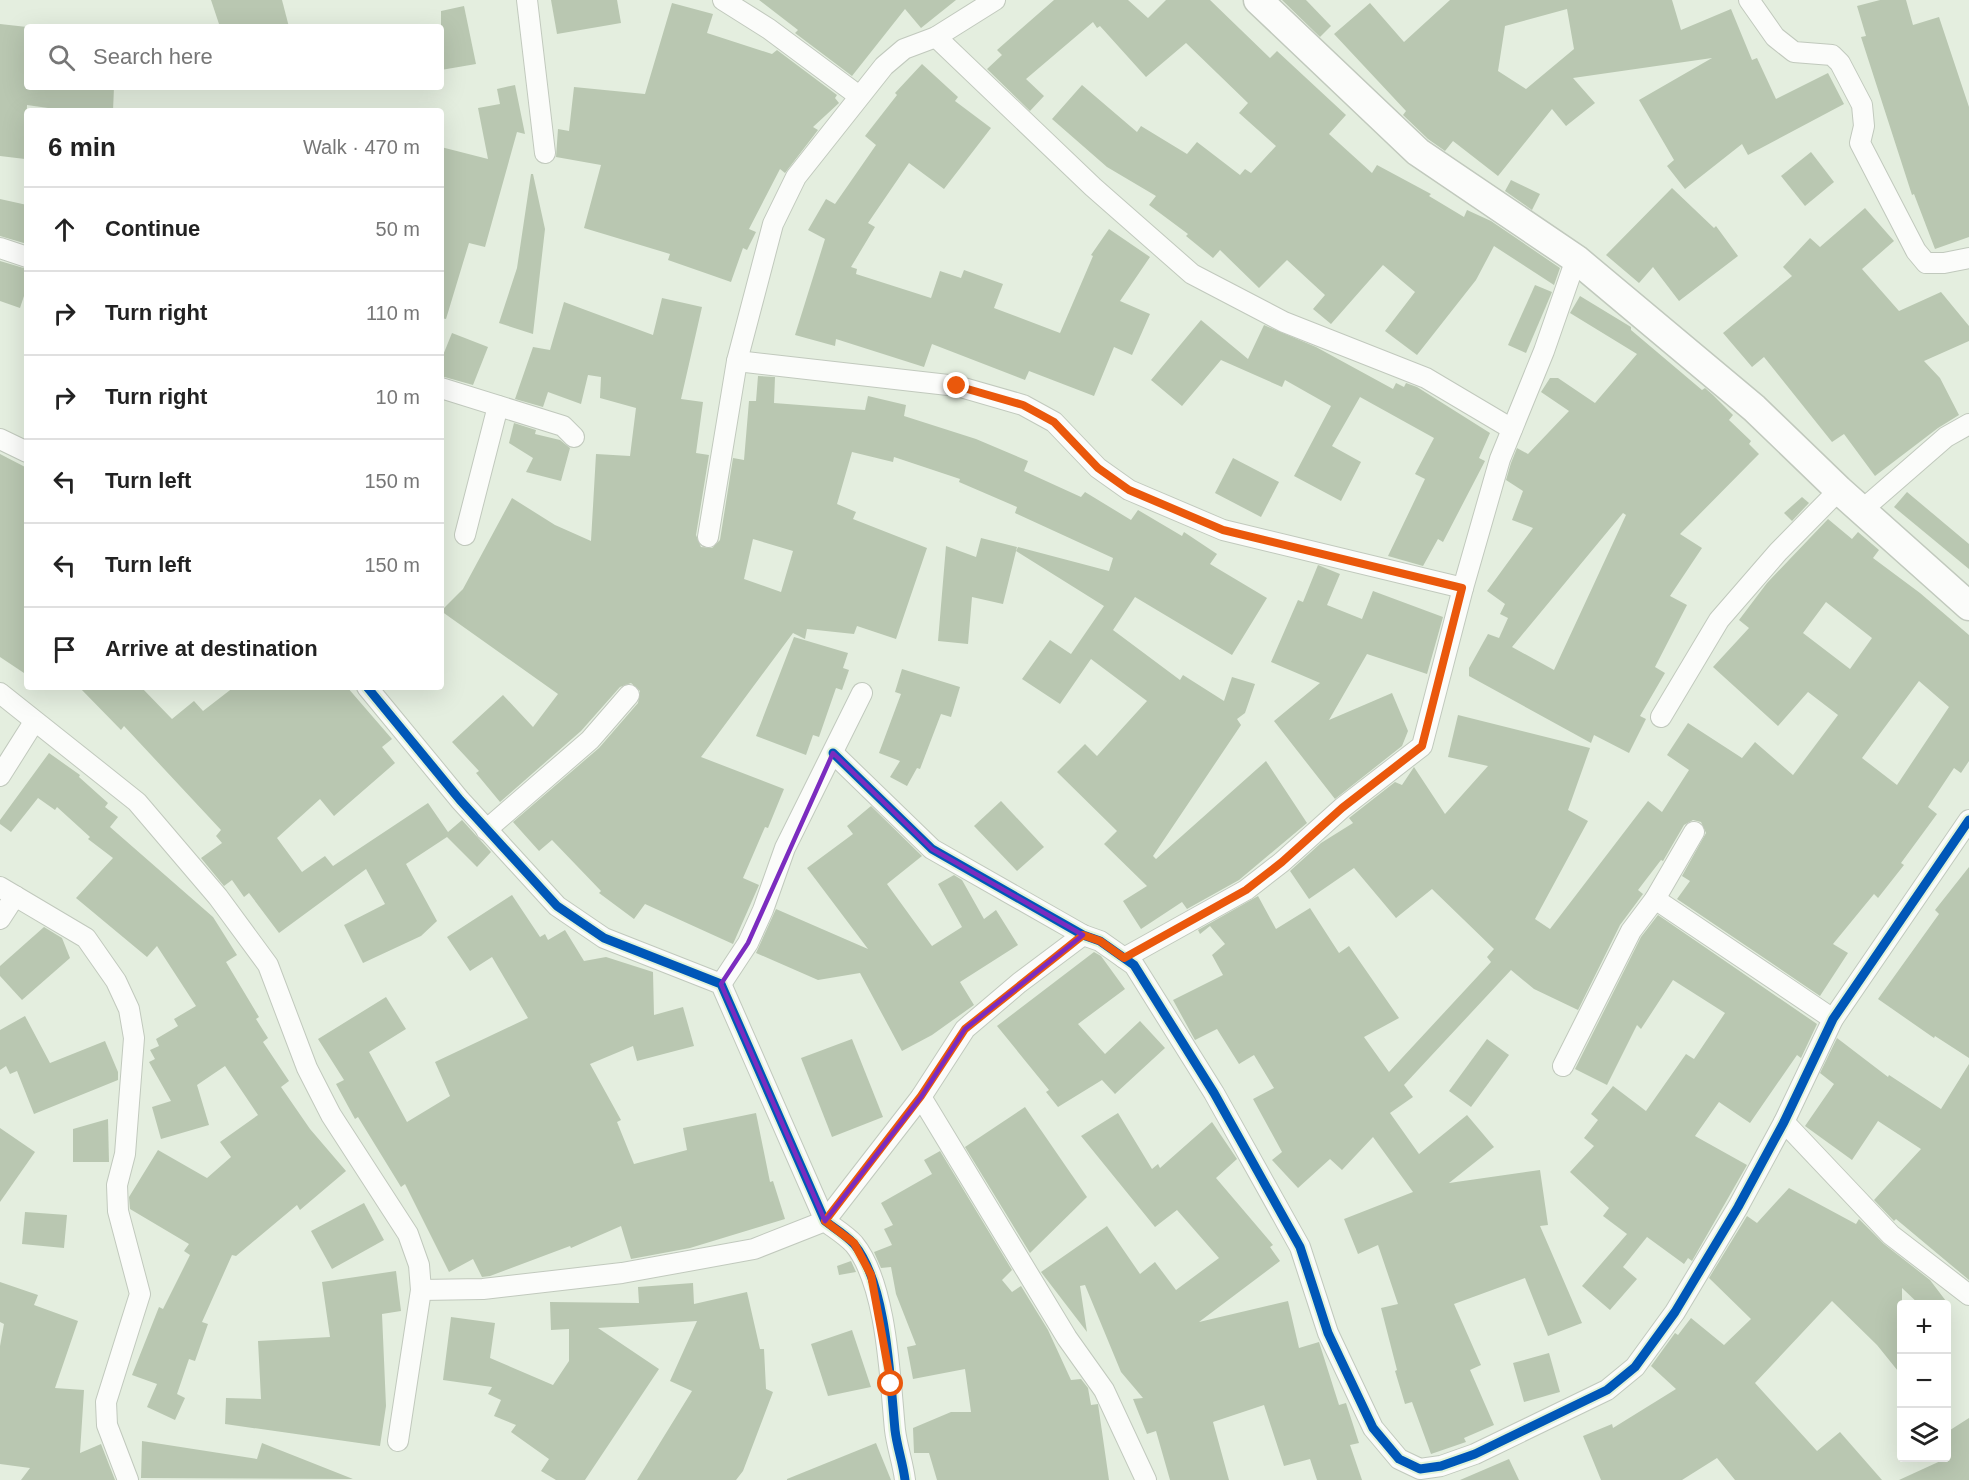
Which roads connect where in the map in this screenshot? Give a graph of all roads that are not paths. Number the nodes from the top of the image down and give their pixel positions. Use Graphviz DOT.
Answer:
graph roads {
  1 [pos="527,0"];
  2 [pos="723,0"];
  3 [pos="995,0"];
  4 [pos="1258,0"];
  5 [pos="1749,0"];
  6 [pos="936,37"];
  7 [pos="859,96"];
  8 [pos="544,153"];
  9 [pos="0,248"];
  10 [pos="24,256"];
  11 [pos="1969,258"];
  12 [pos="1576,259"];
  13 [pos="737,361"];
  14 [pos="444,389"];
  15 [pos="498,406"];
  16 [pos="1969,424"];
  17 [pos="1512,429"];
  18 [pos="574,437"];
  19 [pos="0,439"];
  20 [pos="24,451"];
  21 [pos="1839,490"];
  22 [pos="1862,510"];
  23 [pos="465,535"];
  24 [pos="708,537"];
  25 [pos="1462,588"];
  26 [pos="1969,606"];
  27 [pos="369,690"];
  28 [pos="0,693"];
  29 [pos="862,693"];
  30 [pos="629,695"];
  31 [pos="1661,717"];
  32 [pos="34,722"];
  33 [pos="833,753"];
  34 [pos="0,776"];
  35 [pos="1969,820"];
  36 [pos="486,830"];
  37 [pos="1694,832"];
  38 [pos="7,891"];
  39 [pos="1655,899"];
  40 [pos="0,919"];
  41 [pos="1083,935"];
  42 [pos="1124,958"];
  43 [pos="721,984"];
  44 [pos="1833,1019"];
  45 [pos="1563,1066"];
  46 [pos="921,1096"];
  47 [pos="1784,1122"];
  48 [pos="825,1221"];
  49 [pos="421,1290"];
  50 [pos="1969,1295"];
  51 [pos="398,1441"];
  52 [pos="128,1480"];
  53 [pos="905,1480"];
  54 [pos="1146,1480"];
  1 -- 8 [label="street"];
  2 -- 7 [label="street"];
  3 -- 6 [label="street"];
  4 -- 12 [label="street"];
  5 -- 11 [label="street"];
  6 -- 7 [label="street"];
  6 -- 17 [label="street"];
  7 -- 13 [label="street"];
  9 -- 10 [label="street"];
  12 -- 17 [label="street"];
  12 -- 21 [label="street"];
  13 -- 24 [label="street"];
  13 -- 25 [label="street"];
  14 -- 15 [label="street"];
  15 -- 18 [label="street"];
  15 -- 23 [label="street"];
  16 -- 22 [label="street"];
  17 -- 25 [label="street"];
  19 -- 20 [label="street"];
  21 -- 22 [label="street"];
  21 -- 31 [label="street"];
  22 -- 26 [label="street"];
  25 -- 42 [label="street"];
  27 -- 36 [label="street"];
  28 -- 32 [label="street"];
  29 -- 33 [label="street"];
  30 -- 36 [label="street"];
  32 -- 34 [label="street"];
  32 -- 49 [label="street"];
  33 -- 41 [label="street"];
  33 -- 43 [label="street"];
  35 -- 44 [label="street"];
  36 -- 43 [label="street"];
  37 -- 39 [label="street"];
  38 -- 40 [label="street"];
  38 -- 52 [label="street"];
  39 -- 44 [label="street"];
  39 -- 45 [label="street"];
  41 -- 42 [label="street"];
  41 -- 46 [label="street"];
  42 -- 47 [label="street"];
  43 -- 48 [label="street"];
  44 -- 47 [label="street"];
  46 -- 48 [label="street"];
  46 -- 54 [label="street"];
  47 -- 50 [label="street"];
  48 -- 49 [label="street"];
  48 -- 53 [label="street"];
  49 -- 51 [label="street"];
}
